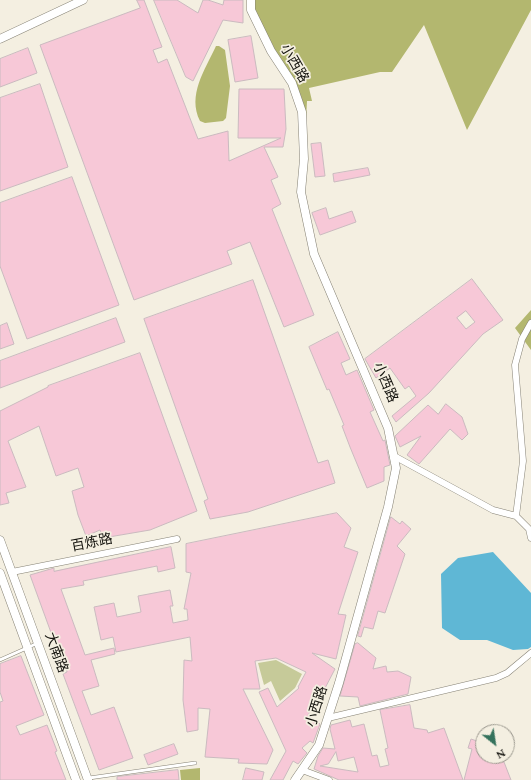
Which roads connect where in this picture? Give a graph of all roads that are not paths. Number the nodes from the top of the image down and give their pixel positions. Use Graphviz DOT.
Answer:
graph roads {
  1 [pos="83,0"];
  2 [pos="251,0"];
  3 [pos="0,39"];
  4 [pos="531,323"];
  5 [pos="394,456"];
  6 [pos="516,516"];
  7 [pos="530,529"];
  8 [pos="531,538"];
  9 [pos="177,539"];
  10 [pos="0,541"];
  11 [pos="12,572"];
  12 [pos="0,573"];
  13 [pos="38,643"];
  14 [pos="27,648"];
  15 [pos="531,654"];
  16 [pos="0,660"];
  17 [pos="328,718"];
  18 [pos="195,764"];
  19 [pos="302,770"];
  20 [pos="87,779"];
  21 [pos="76,780"];
  22 [pos="295,780"];
  23 [pos="329,780"];
  1 -- 3 [label="street"];
  2 -- 5 [label="street, 小西路"];
  4 -- 6 [label="street"];
  5 -- 6 [label="street"];
  5 -- 17 [label="street, 小西路"];
  6 -- 7 [label="street"];
  7 -- 8 [label="street"];
  9 -- 11 [label="street, 百炼路"];
  10 -- 11 [label="street, 大南路"];
  11 -- 13 [label="street, 大南路"];
  12 -- 14 [label="street, 大南路"];
  13 -- 14 [label="lane"];
  13 -- 20 [label="street, 大南路"];
  14 -- 16 [label="lane"];
  14 -- 21 [label="street, 大南路"];
  15 -- 17 [label="street"];
  17 -- 19 [label="street, 小西路"];
  18 -- 20 [label="lane"];
  19 -- 22 [label="street, 小西路"];
  19 -- 23 [label="street"];
}
